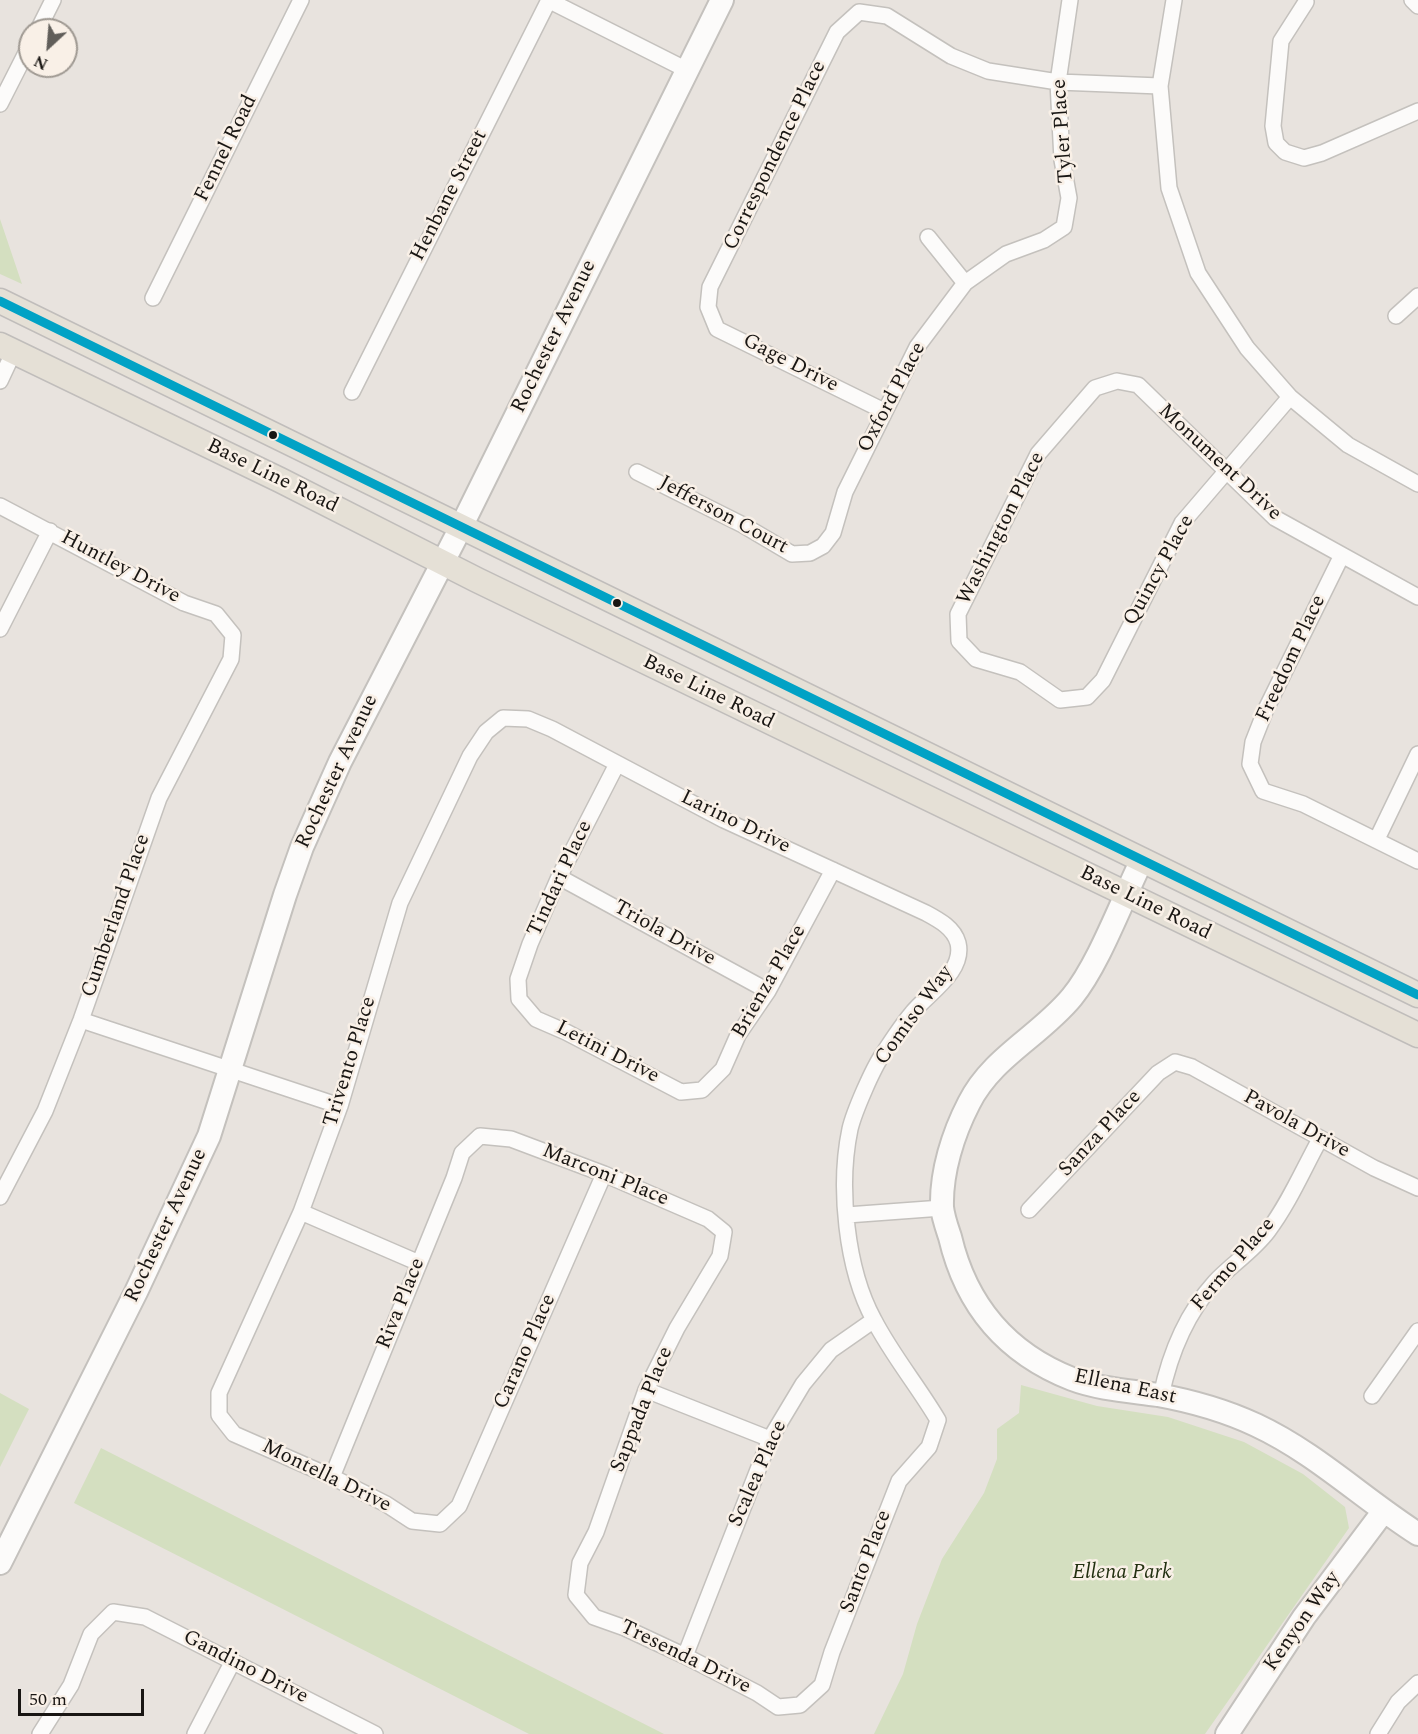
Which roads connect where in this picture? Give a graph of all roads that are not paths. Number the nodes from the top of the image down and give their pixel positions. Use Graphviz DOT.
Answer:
graph roads {
  1 [pos="53,0"];
  2 [pos="301,0"];
  3 [pos="548,0"];
  4 [pos="722,0"];
  5 [pos="1070,0"];
  6 [pos="1174,0"];
  7 [pos="1412,0"];
  8 [pos="1306,2"];
  9 [pos="1418,6"];
  10 [pos="44,18"];
  11 [pos="18,69"];
  12 [pos="687,70"];
  13 [pos="1058,82"];
  14 [pos="1160,86"];
  15 [pos="0,104"];
  16 [pos="1418,111"];
  17 [pos="1064,227"];
  18 [pos="928,237"];
  19 [pos="965,283"];
  20 [pos="1418,296"];
  21 [pos="153,298"];
  22 [pos="0,302"];
  23 [pos="708,308"];
  24 [pos="1396,316"];
  25 [pos="7,348"];
  26 [pos="0,381"];
  27 [pos="1117,381"];
  28 [pos="352,392"];
  29 [pos="1290,397"];
  30 [pos="884,411"];
  31 [pos="637,472"];
  32 [pos="1226,472"];
  33 [pos="1418,484"];
  34 [pos="0,506"];
  35 [pos="461,527"];
  36 [pos="50,531"];
  37 [pos="810,553"];
  38 [pos="1341,557"];
  39 [pos="442,564"];
  40 [pos="1418,597"];
  41 [pos="0,629"];
  42 [pos="233,635"];
  43 [pos="1087,697"];
  44 [pos="503,718"];
  45 [pos="1418,754"];
  46 [pos="617,764"];
  47 [pos="1377,839"];
  48 [pos="1142,860"];
  49 [pos="1418,861"];
  50 [pos="833,870"];
  51 [pos="560,877"];
  52 [pos="1125,894"];
  53 [pos="959,944"];
  54 [pos="768,991"];
  55 [pos="1418,995"];
  56 [pos="519,999"];
  57 [pos="81,1020"];
  58 [pos="1418,1035"];
  59 [pos="1175,1062"];
  60 [pos="231,1072"];
  61 [pos="702,1090"];
  62 [pos="340,1106"];
  63 [pos="480,1136"];
  64 [pos="1320,1139"];
  65 [pos="604,1174"];
  66 [pos="1418,1188"];
  67 [pos="0,1197"];
  68 [pos="942,1208"];
  69 [pos="1029,1210"];
  70 [pos="301,1212"];
  71 [pos="847,1215"];
  72 [pos="724,1232"];
  73 [pos="419,1263"];
  74 [pos="874,1320"];
  75 [pos="1418,1331"];
  76 [pos="646,1390"];
  77 [pos="1372,1395"];
  78 [pos="1161,1396"];
  79 [pos="219,1416"];
  80 [pos="938,1420"];
  81 [pos="770,1439"];
  82 [pos="332,1477"];
  83 [pos="1383,1512"];
  84 [pos="440,1524"];
  85 [pos="1418,1534"];
  86 [pos="0,1563"];
  87 [pos="576,1595"];
  88 [pos="685,1656"];
  89 [pos="233,1661"];
  90 [pos="1418,1683"];
  91 [pos="800,1705"];
  92 [pos="345,1727"];
  93 [pos="40,1734"];
  94 [pos="195,1734"];
  95 [pos="375,1734"];
  96 [pos="1227,1734"];
  97 [pos="1378,1734"];
  1 -- 10 [label="street"];
  2 -- 21 [label="street, Fennel Road"];
  3 -- 12 [label="street"];
  3 -- 28 [label="street, Henbane Street"];
  4 -- 12 [label="main road, Rochester Avenue"];
  5 -- 13 [label="street, Tyler Place"];
  6 -- 14 [label="street"];
  7 -- 9 [label="street"];
  8 -- 16 [label="street"];
  11 -- 15 [label="street"];
  12 -- 35 [label="main road, Rochester Avenue"];
  13 -- 14 [label="street"];
  13 -- 17 [label="street, Tyler Place"];
  13 -- 23 [label="street, Correspondence Place"];
  14 -- 29 [label="street"];
  17 -- 19 [label="street, Oxford Place"];
  18 -- 19 [label="street"];
  19 -- 30 [label="street, Oxford Place"];
  20 -- 24 [label="street"];
  22 -- 35 [label="main road, Base Line Road"];
  23 -- 30 [label="street, Gage Drive"];
  25 -- 26 [label="street"];
  25 -- 39 [label="main road, Base Line Road"];
  27 -- 32 [label="street, Monument Drive"];
  27 -- 43 [label="street, Washington Place"];
  29 -- 32 [label="street, Quincy Place"];
  29 -- 33 [label="street"];
  30 -- 37 [label="street, Oxford Place"];
  31 -- 37 [label="street, Jefferson Court"];
  32 -- 38 [label="street, Monument Drive"];
  32 -- 43 [label="street, Quincy Place"];
  34 -- 36 [label="street, Huntley Drive"];
  35 -- 39 [label="main road, Rochester Avenue"];
  35 -- 48 [label="main road, Base Line Road"];
  36 -- 41 [label="street"];
  36 -- 42 [label="street, Huntley Drive"];
  38 -- 40 [label="street, Monument Drive"];
  38 -- 47 [label="street, Freedom Place"];
  39 -- 52 [label="main road, Base Line Road"];
  39 -- 60 [label="main road, Rochester Avenue"];
  42 -- 57 [label="street, Cumberland Place"];
  44 -- 46 [label="street, Larino Drive"];
  44 -- 62 [label="street, Trivento Place"];
  45 -- 47 [label="street"];
  46 -- 50 [label="street, Larino Drive"];
  46 -- 51 [label="street, Tindari Place"];
  47 -- 49 [label="street"];
  48 -- 52 [label="main road, Ellena East"];
  48 -- 55 [label="main road, Base Line Road"];
  50 -- 53 [label="street, Larino Drive"];
  50 -- 54 [label="street, Brienza Place"];
  51 -- 54 [label="street, Triola Drive"];
  51 -- 56 [label="street, Tindari Place"];
  52 -- 58 [label="main road, Base Line Road"];
  52 -- 68 [label="main road, Ellena East"];
  53 -- 71 [label="street, Comiso Way"];
  54 -- 61 [label="street, Brienza Place"];
  56 -- 61 [label="street, Letini Drive"];
  57 -- 60 [label="street"];
  57 -- 67 [label="street, Cumberland Place"];
  59 -- 64 [label="street, Pavola Drive"];
  59 -- 69 [label="street, Sanza Place"];
  60 -- 62 [label="street"];
  60 -- 86 [label="main road, Rochester Avenue"];
  62 -- 70 [label="street, Trivento Place"];
  63 -- 65 [label="street, Marconi Place"];
  63 -- 73 [label="street, Riva Place"];
  64 -- 66 [label="street, Pavola Drive"];
  64 -- 78 [label="street, Fermo Place"];
  65 -- 72 [label="street, Marconi Place"];
  65 -- 84 [label="street, Carano Place"];
  68 -- 71 [label="street"];
  68 -- 78 [label="main road, Ellena East"];
  70 -- 73 [label="street"];
  70 -- 79 [label="street, Trivento Place"];
  71 -- 74 [label="street, Comiso Way"];
  72 -- 76 [label="street, Sappada Place"];
  73 -- 82 [label="street, Riva Place"];
  74 -- 80 [label="street, Comiso Way"];
  74 -- 81 [label="street, Scalea Place"];
  75 -- 77 [label="street"];
  76 -- 81 [label="street"];
  76 -- 87 [label="street, Sappada Place"];
  78 -- 83 [label="main road, Ellena East"];
  79 -- 82 [label="street, Montella Drive"];
  80 -- 91 [label="street, Santo Place"];
  81 -- 88 [label="street, Scalea Place"];
  82 -- 84 [label="street, Montella Drive"];
  83 -- 85 [label="main road, Ellena East"];
  83 -- 96 [label="main road, Kenyon Way"];
  87 -- 88 [label="street, Tresenda Drive"];
  88 -- 91 [label="street, Tresenda Drive"];
  89 -- 92 [label="street, Gandino Drive"];
  89 -- 93 [label="street, Gandino Drive"];
  89 -- 94 [label="street"];
  90 -- 97 [label="street"];
  92 -- 95 [label="street, Gandino Drive"];
}
